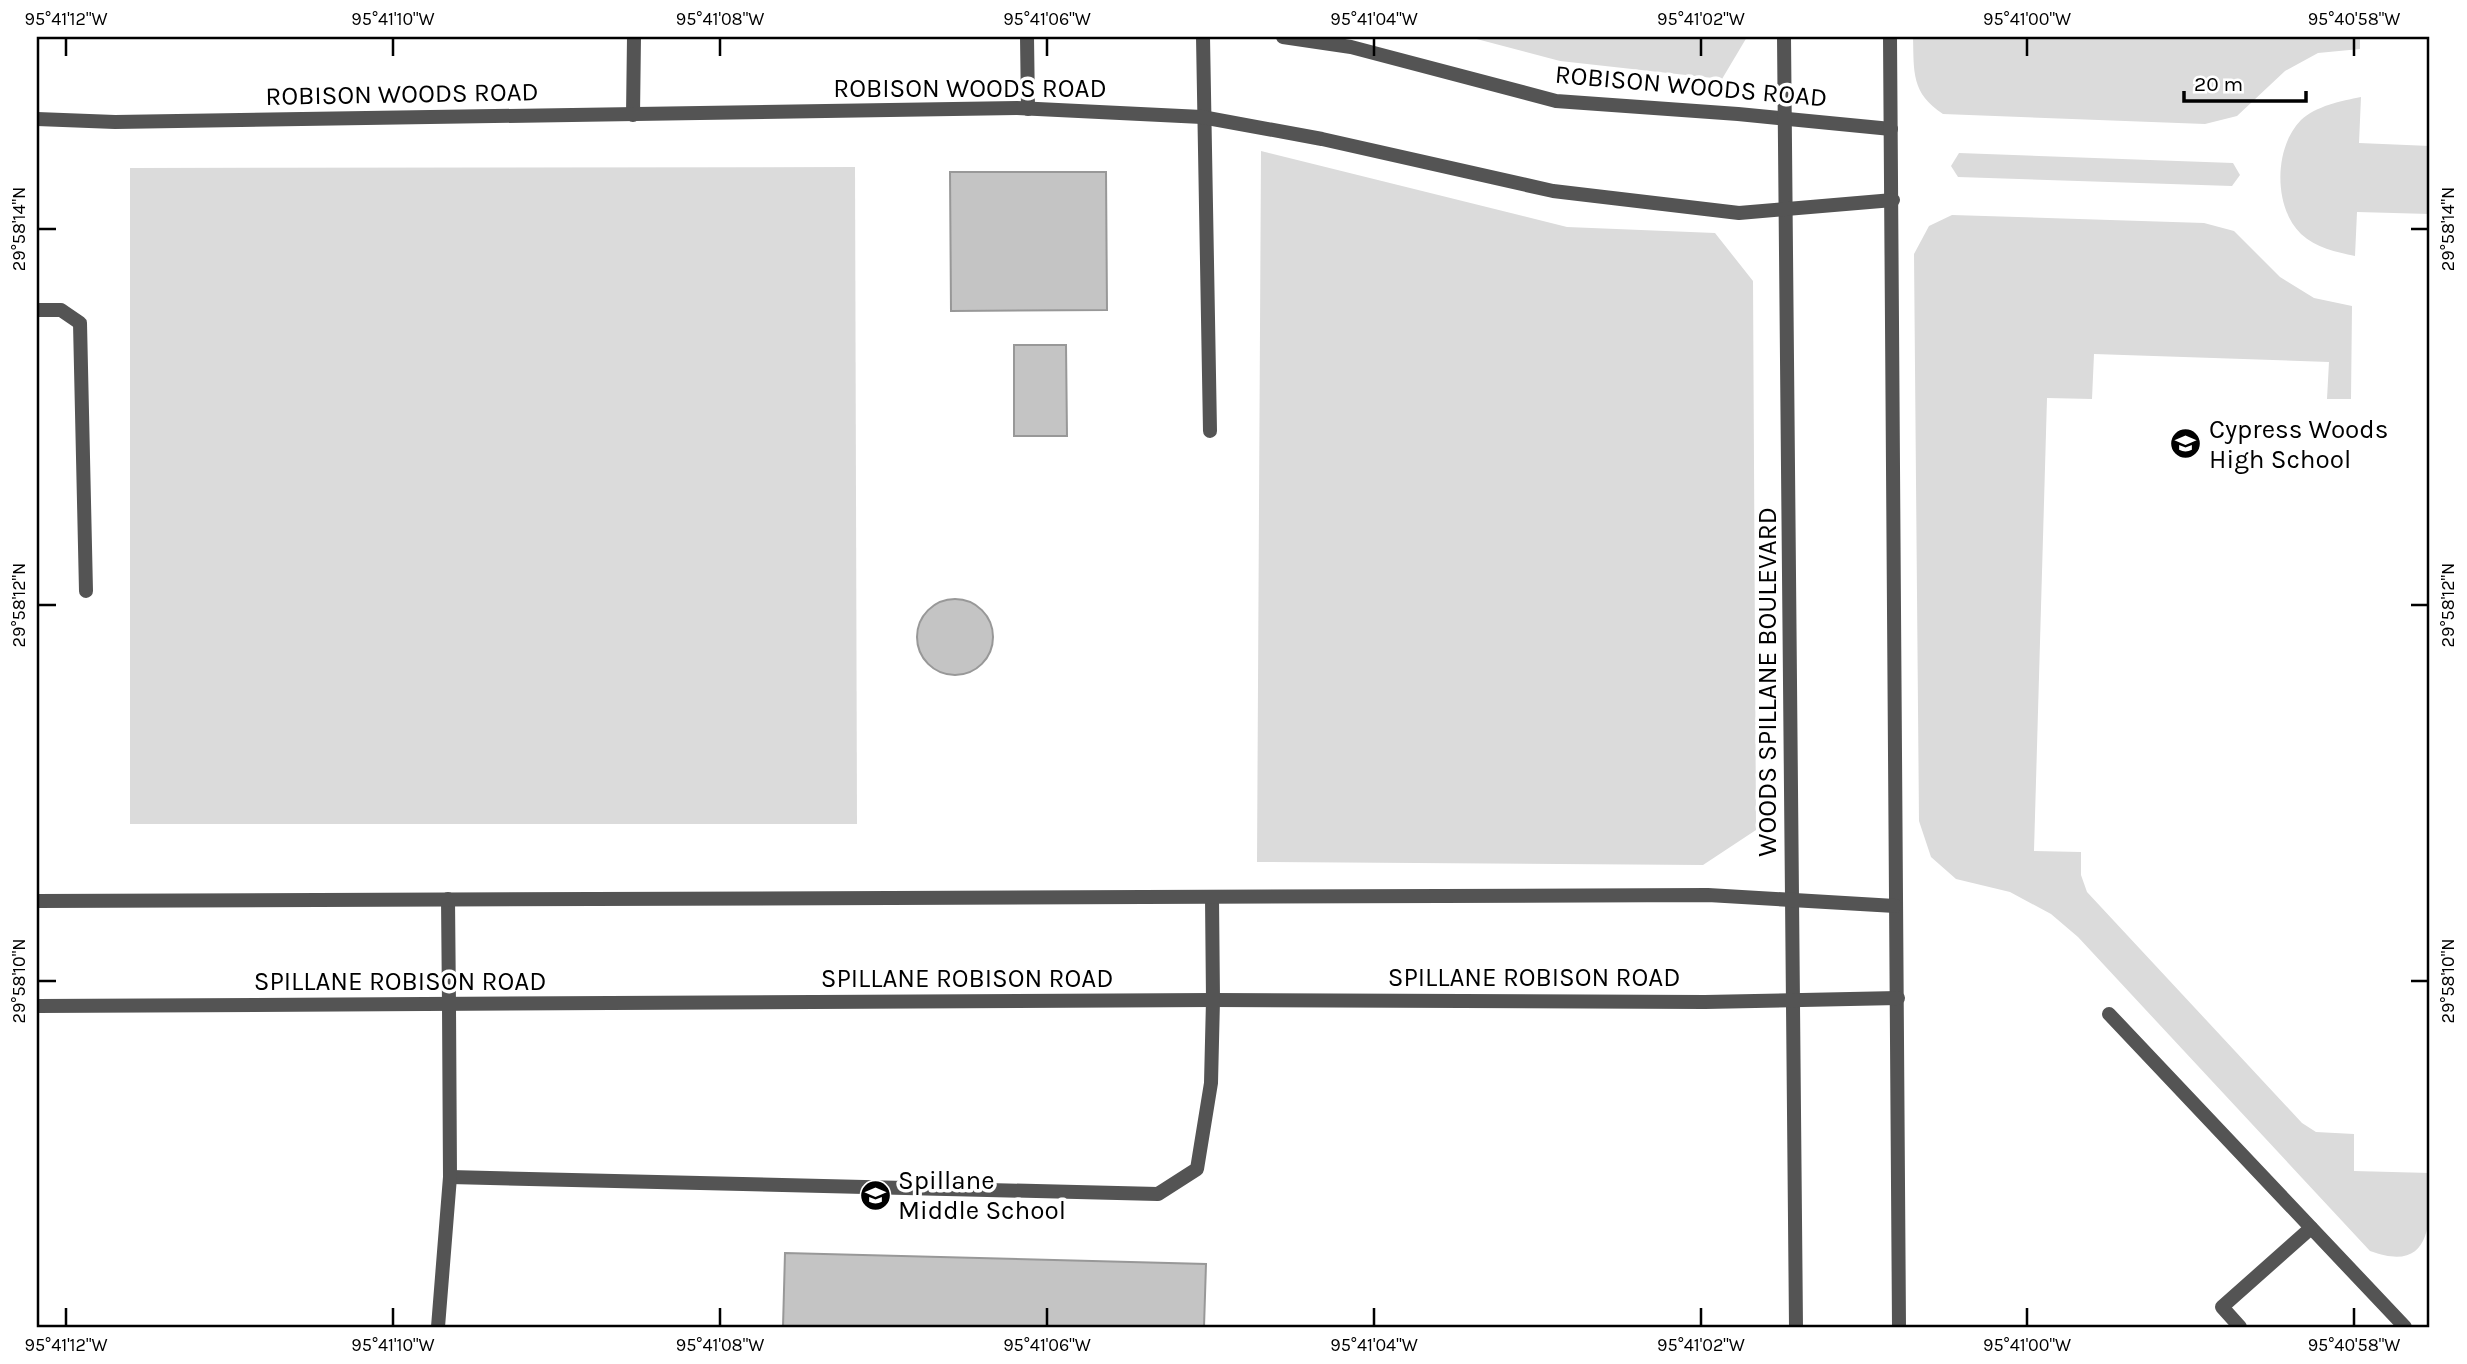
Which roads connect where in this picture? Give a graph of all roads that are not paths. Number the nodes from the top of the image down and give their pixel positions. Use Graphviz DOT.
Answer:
graph roads {
  1 [pos="634,37"];
  2 [pos="1027,37"];
  3 [pos="1203,37"];
  4 [pos="1283,37"];
  5 [pos="1784,37"];
  6 [pos="1891,37"];
  7 [pos="1028,109"];
  8 [pos="634,115"];
  9 [pos="1202,117"];
  10 [pos="37,119"];
  11 [pos="1786,119"];
  12 [pos="1891,129"];
  13 [pos="1893,200"];
  14 [pos="1788,208"];
  15 [pos="37,310"];
  16 [pos="1210,431"];
  17 [pos="86,592"];
  18 [pos="1212,898"];
  19 [pos="448,899"];
  20 [pos="1793,900"];
  21 [pos="37,901"];
  22 [pos="1895,906"];
  23 [pos="1898,998"];
  24 [pos="1213,1000"];
  25 [pos="1794,1000"];
  26 [pos="37,1006"];
  27 [pos="449,1006"];
  28 [pos="2109,1014"];
  29 [pos="450,1177"];
  30 [pos="2311,1228"];
  31 [pos="440,1325"];
  32 [pos="1796,1327"];
  33 [pos="1899,1327"];
  34 [pos="2240,1327"];
  35 [pos="2405,1327"];
  1 -- 8 [label="street"];
  2 -- 7 [label="street"];
  3 -- 9 [label="street"];
  4 -- 11 [label="street, ROBISON WOODS ROAD"];
  5 -- 11 [label="street, WOODS SPILLANE BOULEVARD"];
  6 -- 12 [label="street"];
  7 -- 8 [label="street, ROBISON WOODS ROAD"];
  7 -- 9 [label="street, ROBISON WOODS ROAD"];
  8 -- 10 [label="street, ROBISON WOODS ROAD"];
  9 -- 14 [label="street, ROBISON WOODS ROAD"];
  9 -- 16 [label="street"];
  11 -- 12 [label="street, ROBISON WOODS ROAD"];
  11 -- 14 [label="street, WOODS SPILLANE BOULEVARD"];
  12 -- 13 [label="street"];
  13 -- 14 [label="street, ROBISON WOODS ROAD"];
  13 -- 22 [label="street"];
  14 -- 20 [label="street, WOODS SPILLANE BOULEVARD"];
  15 -- 17 [label="street"];
  18 -- 19 [label="street"];
  18 -- 20 [label="street"];
  18 -- 24 [label="street"];
  19 -- 21 [label="street"];
  19 -- 27 [label="street"];
  20 -- 22 [label="street"];
  20 -- 25 [label="street, WOODS SPILLANE BOULEVARD"];
  22 -- 23 [label="street"];
  23 -- 25 [label="street, SPILLANE ROBISON ROAD"];
  23 -- 33 [label="street"];
  24 -- 25 [label="street, SPILLANE ROBISON ROAD"];
  24 -- 27 [label="street, SPILLANE ROBISON ROAD"];
  24 -- 29 [label="street"];
  25 -- 32 [label="street, WOODS SPILLANE BOULEVARD"];
  26 -- 27 [label="street, SPILLANE ROBISON ROAD"];
  27 -- 29 [label="street"];
  28 -- 30 [label="street"];
  29 -- 31 [label="street"];
  30 -- 34 [label="street"];
  30 -- 35 [label="street"];
}
